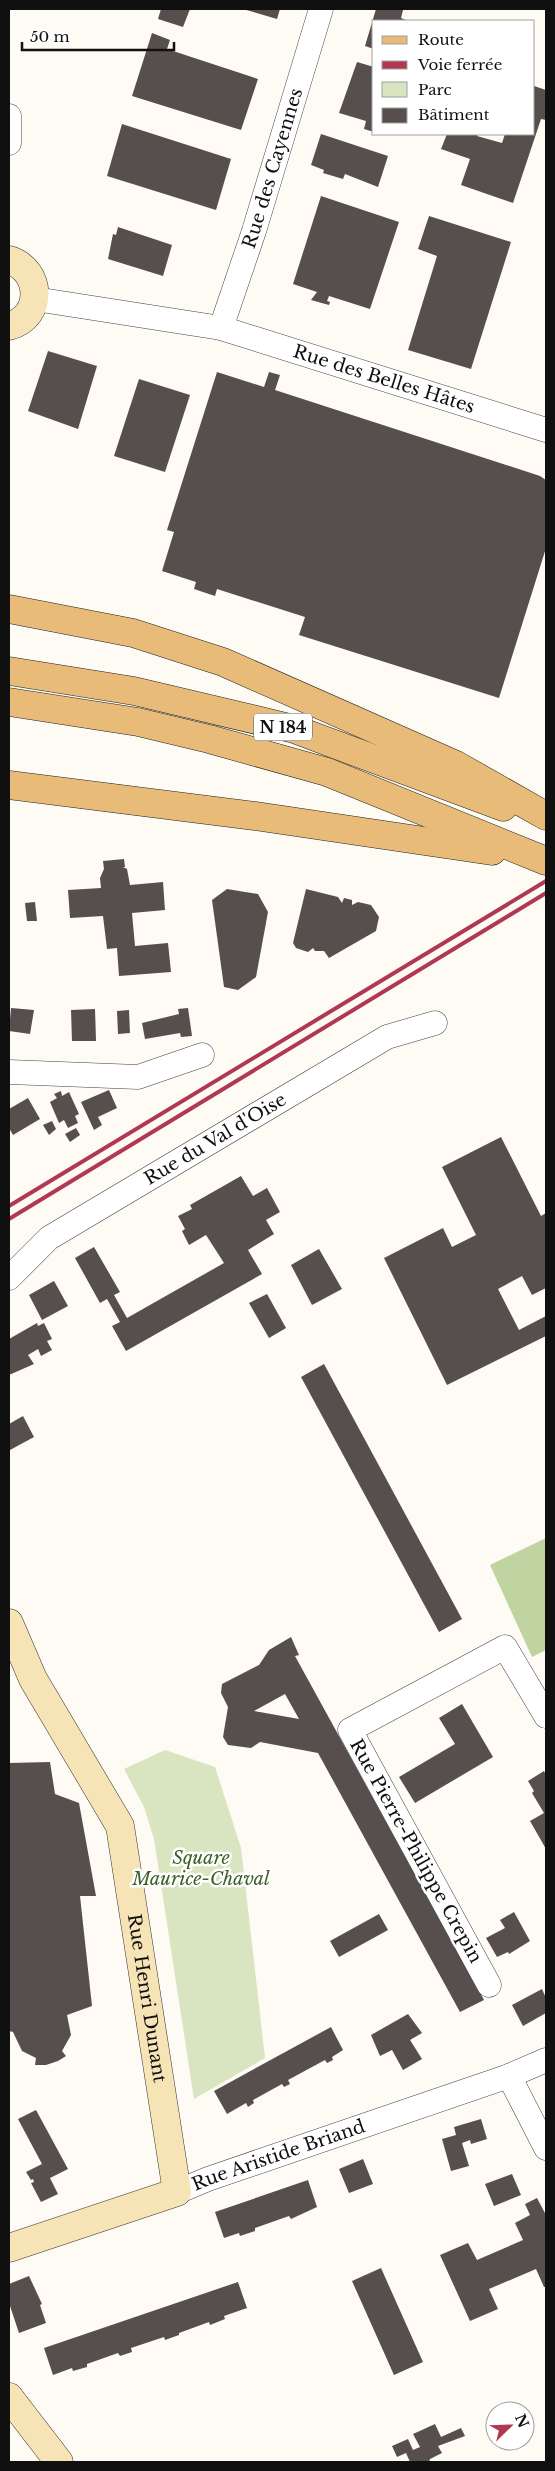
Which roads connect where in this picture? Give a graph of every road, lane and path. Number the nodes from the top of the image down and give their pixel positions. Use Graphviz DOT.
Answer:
graph roads {
  1 [pos="321,9"];
  2 [pos="9,116"];
  3 [pos="9,143"];
  4 [pos="9,260"];
  5 [pos="19,320"];
  6 [pos="221,328"];
  7 [pos="546,430"];
  8 [pos="9,609"];
  9 [pos="9,671"];
  10 [pos="9,702"];
  11 [pos="9,785"];
  12 [pos="546,816"];
  13 [pos="546,823"];
  14 [pos="543,860"];
  15 [pos="435,1023"];
  16 [pos="202,1055"];
  17 [pos="9,1072"];
  18 [pos="9,1278"];
  19 [pos="9,1624"];
  20 [pos="546,1716"];
  21 [pos="489,1985"];
  22 [pos="546,2060"];
  23 [pos="509,2076"];
  24 [pos="546,2148"];
  25 [pos="177,2192"];
  26 [pos="9,2248"];
  27 [pos="9,2397"];
  28 [pos="59,2462"];
  1 -- 6 [label="street, Rue des Cayennes"];
  2 -- 3 [label="street"];
  4 -- 5 [label="street"];
  5 -- 6 [label="street, Rue des Belles Hâtes"];
  6 -- 7 [label="street, Rue des Belles Hâtes"];
  8 -- 12 [label="main road"];
  9 -- 13 [label="main road, N 184"];
  10 -- 14 [label="main road, N 184"];
  11 -- 14 [label="main road"];
  15 -- 18 [label="street, Rue du Val d'Oise"];
  16 -- 17 [label="street"];
  19 -- 25 [label="street, Rue Henri Dunant"];
  20 -- 21 [label="street, Rue Pierre-Philippe Crepin"];
  22 -- 23 [label="street, Rue Aristide Briand"];
  23 -- 24 [label="street"];
  23 -- 25 [label="street, Rue Aristide Briand"];
  25 -- 26 [label="street, Rue Aristide Briand"];
  27 -- 28 [label="street"];
}
